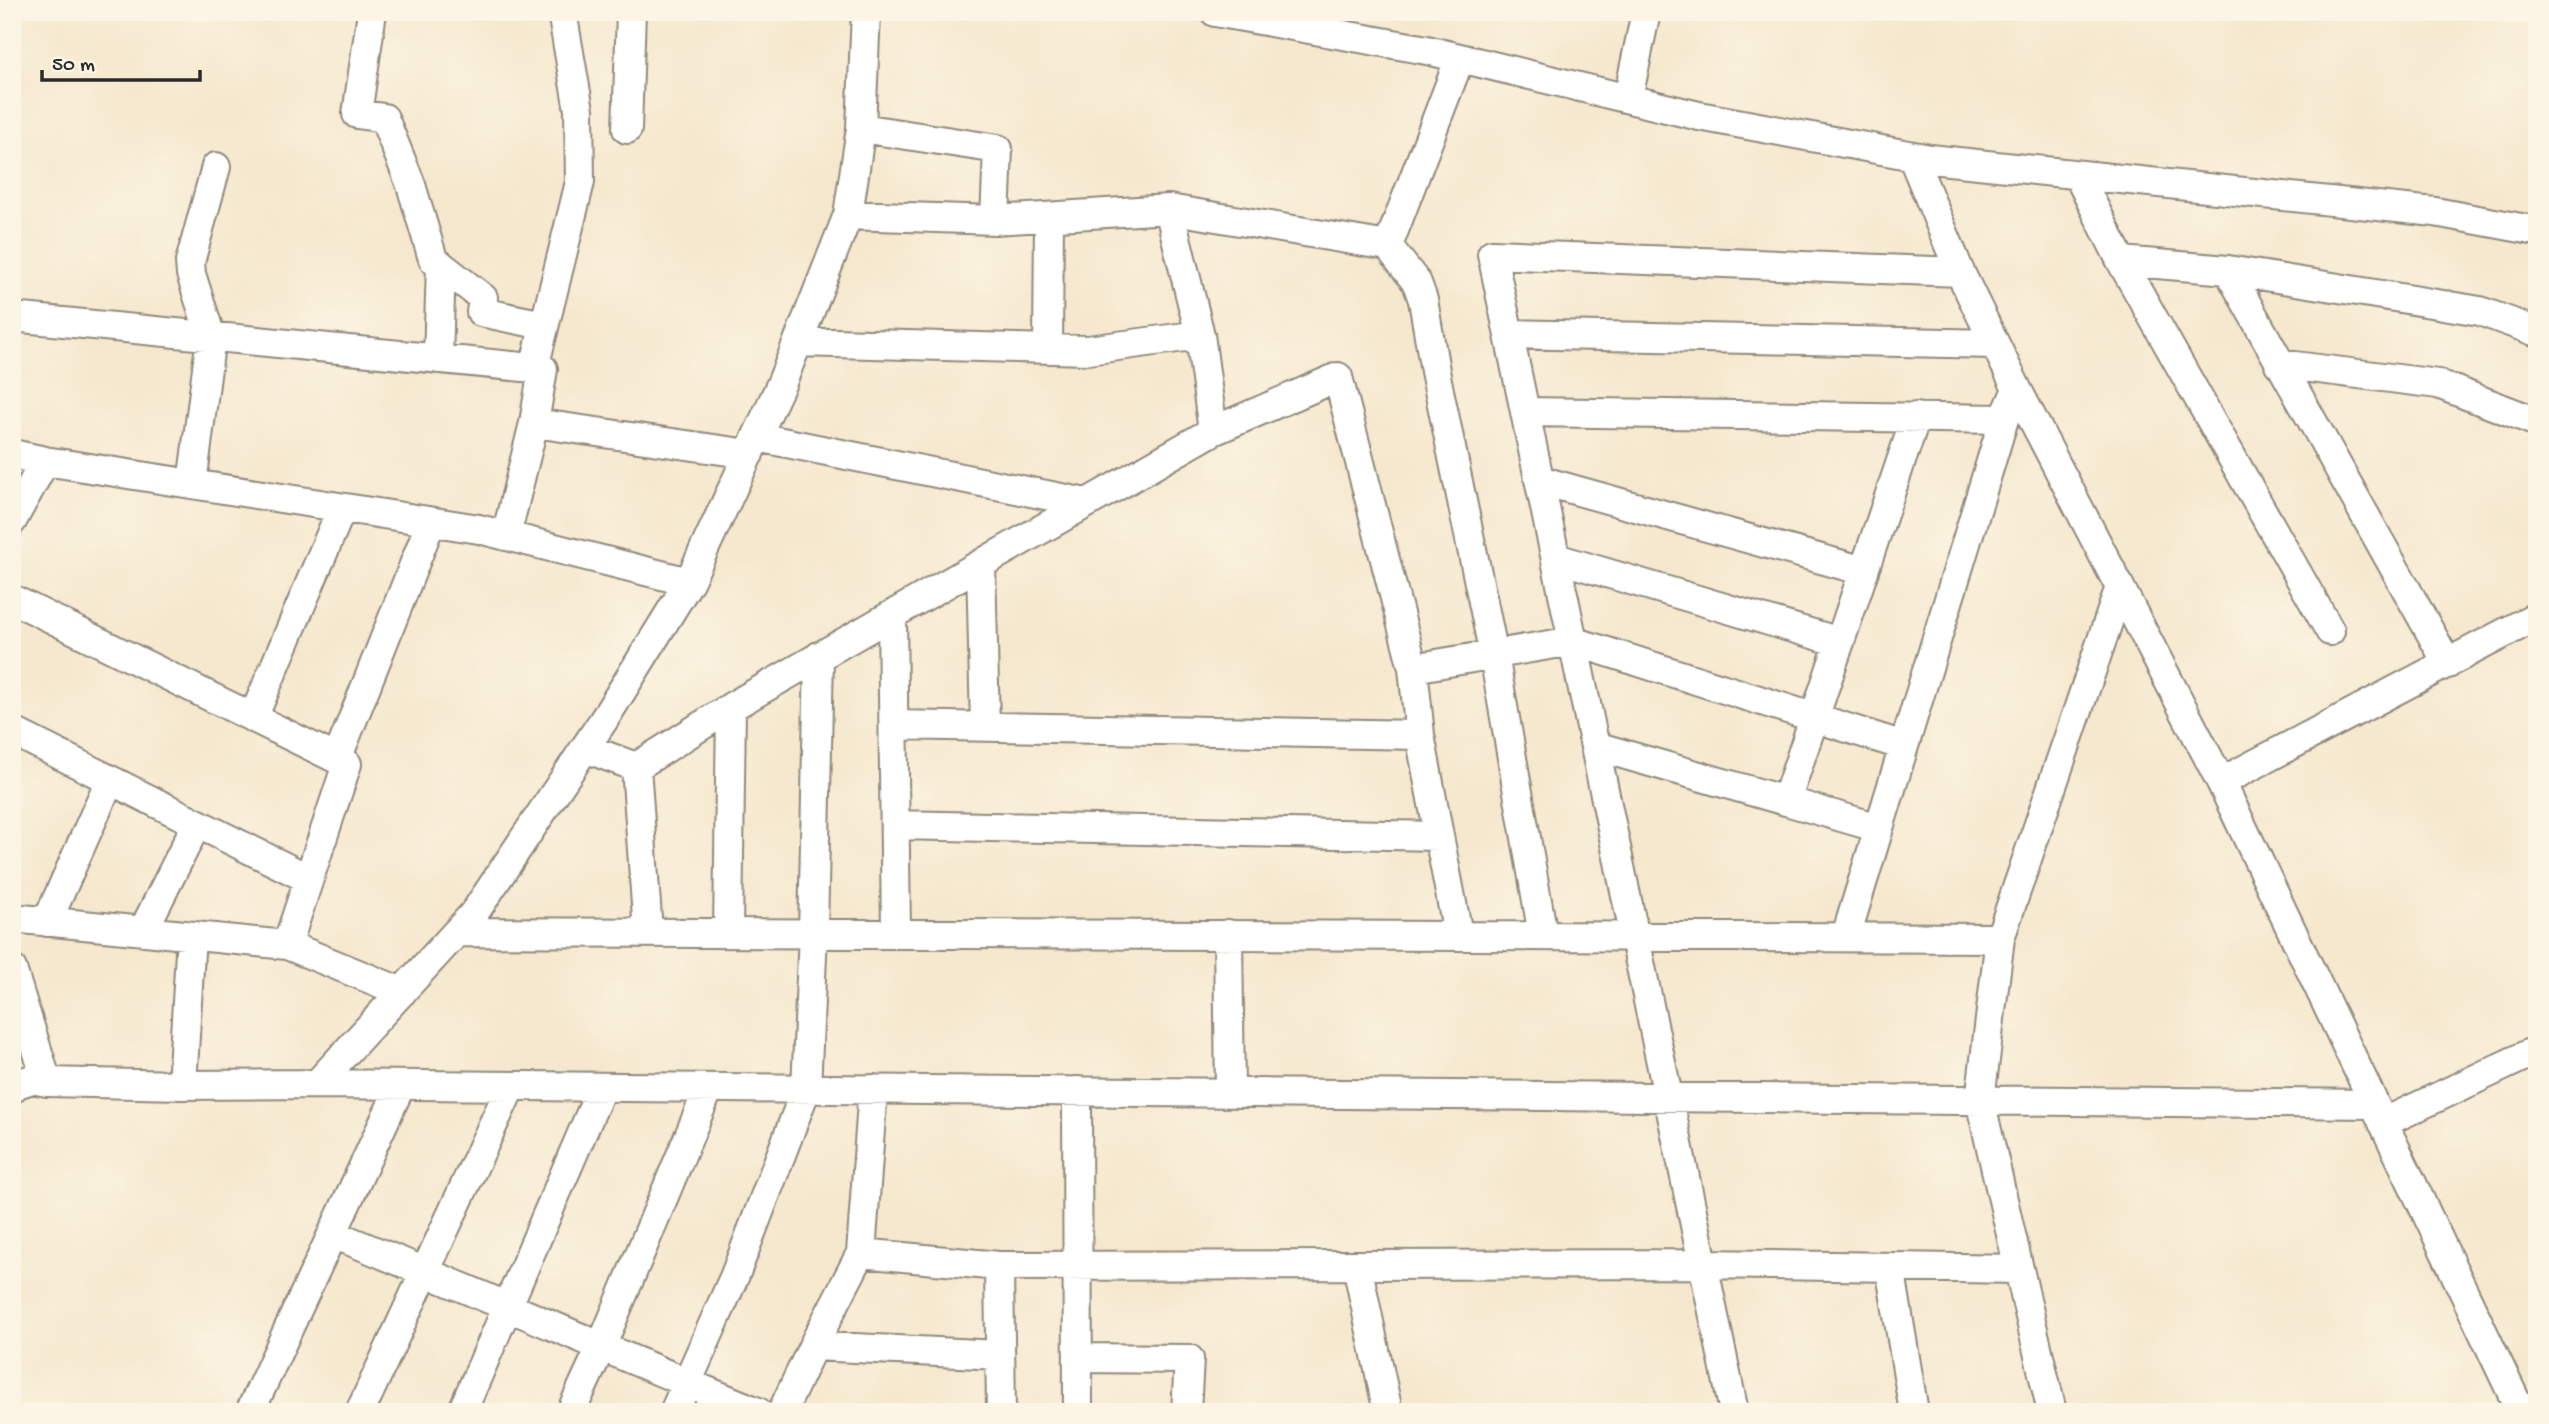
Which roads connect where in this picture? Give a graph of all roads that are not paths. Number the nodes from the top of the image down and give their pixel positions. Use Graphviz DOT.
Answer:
graph roads {
  1 [pos="372,12"];
  2 [pos="562,12"];
  3 [pos="631,12"];
  4 [pos="866,12"];
  5 [pos="1214,12"];
  6 [pos="1646,12"];
  7 [pos="1331,22"];
  8 [pos="1460,58"];
  9 [pos="1628,98"];
  10 [pos="861,128"];
  11 [pos="627,129"];
  12 [pos="1912,156"];
  13 [pos="216,167"];
  14 [pos="2078,175"];
  15 [pos="1169,209"];
  16 [pos="848,215"];
  17 [pos="1049,217"];
  18 [pos="995,220"];
  19 [pos="2537,231"];
  20 [pos="1388,246"];
  21 [pos="2121,261"];
  22 [pos="441,265"];
  23 [pos="2228,270"];
  24 [pos="1960,272"];
  25 [pos="12,317"];
  26 [pos="544,325"];
  27 [pos="2537,332"];
  28 [pos="1509,334"];
  29 [pos="1200,335"];
  30 [pos="211,337"];
  31 [pos="798,342"];
  32 [pos="1995,344"];
  33 [pos="1048,348"];
  34 [pos="438,359"];
  35 [pos="2279,364"];
  36 [pos="534,368"];
  37 [pos="2017,389"];
  38 [pos="1525,412"];
  39 [pos="1916,417"];
  40 [pos="2004,419"];
  41 [pos="2537,422"];
  42 [pos="534,423"];
  43 [pos="1213,431"];
  44 [pos="753,445"];
  45 [pos="12,454"];
  46 [pos="44,461"];
  47 [pos="1539,480"];
  48 [pos="192,484"];
  49 [pos="1086,503"];
  50 [pos="342,508"];
  51 [pos="12,521"];
  52 [pos="431,522"];
  53 [pos="506,536"];
  54 [pos="1556,558"];
  55 [pos="981,564"];
  56 [pos="1864,571"];
  57 [pos="689,582"];
  58 [pos="2120,587"];
  59 [pos="12,599"];
  60 [pos="892,615"];
  61 [pos="2537,616"];
  62 [pos="2330,631"];
  63 [pos="1573,641"];
  64 [pos="1840,642"];
  65 [pos="1494,655"];
  66 [pos="820,656"];
  67 [pos="2448,663"];
  68 [pos="1413,668"];
  69 [pos="731,707"];
  70 [pos="253,718"];
  71 [pos="1814,719"];
  72 [pos="894,725"];
  73 [pos="985,726"];
  74 [pos="12,731"];
  75 [pos="1420,734"];
  76 [pos="1595,746"];
  77 [pos="1904,746"];
  78 [pos="585,748"];
  79 [pos="337,759"];
  80 [pos="636,767"];
  81 [pos="110,780"];
  82 [pos="2221,782"];
  83 [pos="1786,801"];
  84 [pos="197,823"];
  85 [pos="895,825"];
  86 [pos="1879,828"];
  87 [pos="1439,836"];
  88 [pos="309,880"];
  89 [pos="12,918"];
  90 [pos="47,922"];
  91 [pos="143,931"];
  92 [pos="457,932"];
  93 [pos="648,932"];
  94 [pos="728,933"];
  95 [pos="813,933"];
  96 [pos="896,933"];
  97 [pos="1228,934"];
  98 [pos="1458,934"];
  99 [pos="1542,935"];
  100 [pos="1635,935"];
  101 [pos="191,936"];
  102 [pos="1846,936"];
  103 [pos="2000,938"];
  104 [pos="287,945"];
  105 [pos="12,969"];
  106 [pos="402,992"];
  107 [pos="2537,1050"];
  108 [pos="47,1082"];
  109 [pos="317,1084"];
  110 [pos="182,1085"];
  111 [pos="401,1085"];
  112 [pos="511,1086"];
  113 [pos="602,1087"];
  114 [pos="709,1088"];
  115 [pos="12,1089"];
  116 [pos="806,1089"];
  117 [pos="873,1089"];
  118 [pos="1077,1091"];
  119 [pos="1230,1093"];
  120 [pos="1669,1097"];
  121 [pos="1980,1100"];
  122 [pos="2379,1113"];
  123 [pos="333,1234"];
  124 [pos="861,1253"];
  125 [pos="1703,1264"];
  126 [pos="1078,1265"];
  127 [pos="1357,1265"];
  128 [pos="999,1266"];
  129 [pos="1890,1267"];
  130 [pos="2019,1269"];
  131 [pos="425,1271"];
  132 [pos="508,1305"];
  133 [pos="813,1346"];
  134 [pos="601,1347"];
  135 [pos="1000,1355"];
  136 [pos="1078,1358"];
  137 [pos="687,1383"];
  138 [pos="250,1412"];
  139 [pos="360,1412"];
  140 [pos="462,1412"];
  141 [pos="571,1412"];
  142 [pos="674,1412"];
  143 [pos="758,1412"];
  144 [pos="782,1412"];
  145 [pos="1002,1412"];
  146 [pos="1079,1412"];
  147 [pos="1186,1412"];
  148 [pos="1388,1412"];
  149 [pos="1734,1412"];
  150 [pos="1914,1412"];
  151 [pos="2052,1412"];
  152 [pos="2521,1412"];
  1 -- 22 [label="street"];
  2 -- 26 [label="street"];
  3 -- 11 [label="street"];
  4 -- 10 [label="street"];
  5 -- 7 [label="street"];
  6 -- 9 [label="street"];
  7 -- 8 [label="street"];
  8 -- 9 [label="street"];
  8 -- 20 [label="street"];
  9 -- 12 [label="street"];
  10 -- 16 [label="street"];
  10 -- 18 [label="street"];
  12 -- 14 [label="street"];
  12 -- 24 [label="street"];
  13 -- 30 [label="street"];
  14 -- 19 [label="street"];
  14 -- 21 [label="street"];
  15 -- 17 [label="street"];
  15 -- 20 [label="street"];
  15 -- 29 [label="street"];
  16 -- 18 [label="street"];
  16 -- 31 [label="street"];
  17 -- 18 [label="street"];
  17 -- 33 [label="street"];
  20 -- 65 [label="street"];
  21 -- 23 [label="street"];
  21 -- 62 [label="street"];
  22 -- 26 [label="street"];
  22 -- 34 [label="street"];
  23 -- 27 [label="street"];
  23 -- 35 [label="street"];
  24 -- 28 [label="street"];
  24 -- 32 [label="street"];
  25 -- 30 [label="street"];
  26 -- 36 [label="street"];
  28 -- 32 [label="street"];
  28 -- 38 [label="street"];
  29 -- 33 [label="street"];
  29 -- 43 [label="street"];
  30 -- 34 [label="street"];
  30 -- 48 [label="street"];
  31 -- 33 [label="street"];
  31 -- 44 [label="street"];
  32 -- 37 [label="street"];
  34 -- 36 [label="street"];
  35 -- 41 [label="street"];
  35 -- 67 [label="street"];
  36 -- 42 [label="street"];
  37 -- 40 [label="street"];
  37 -- 58 [label="street"];
  38 -- 39 [label="street"];
  38 -- 47 [label="street"];
  39 -- 40 [label="street"];
  39 -- 56 [label="street"];
  40 -- 77 [label="street"];
  42 -- 44 [label="street"];
  42 -- 53 [label="street"];
  43 -- 49 [label="street"];
  43 -- 68 [label="street"];
  44 -- 49 [label="street"];
  44 -- 57 [label="street"];
  45 -- 46 [label="street"];
  46 -- 48 [label="street"];
  46 -- 51 [label="street"];
  47 -- 54 [label="street"];
  47 -- 56 [label="street"];
  48 -- 50 [label="street"];
  49 -- 55 [label="street"];
  50 -- 52 [label="street"];
  50 -- 70 [label="street"];
  52 -- 53 [label="street"];
  52 -- 79 [label="street"];
  53 -- 57 [label="street"];
  54 -- 63 [label="street"];
  54 -- 64 [label="street"];
  55 -- 60 [label="street"];
  55 -- 73 [label="street"];
  56 -- 64 [label="street"];
  57 -- 78 [label="street"];
  58 -- 82 [label="street"];
  58 -- 103 [label="street"];
  59 -- 70 [label="street"];
  60 -- 66 [label="street"];
  60 -- 72 [label="street"];
  61 -- 67 [label="street"];
  63 -- 65 [label="street"];
  63 -- 71 [label="street"];
  63 -- 76 [label="street"];
  64 -- 71 [label="street"];
  65 -- 68 [label="street"];
  65 -- 99 [label="street"];
  66 -- 69 [label="street"];
  66 -- 95 [label="street"];
  67 -- 82 [label="street"];
  68 -- 75 [label="street"];
  69 -- 80 [label="street"];
  69 -- 94 [label="street"];
  70 -- 79 [label="street"];
  71 -- 77 [label="street"];
  71 -- 83 [label="street"];
  72 -- 73 [label="street"];
  72 -- 85 [label="street"];
  73 -- 75 [label="street"];
  74 -- 81 [label="street"];
  75 -- 87 [label="street"];
  76 -- 83 [label="street"];
  76 -- 100 [label="street"];
  77 -- 86 [label="street"];
  78 -- 80 [label="street"];
  78 -- 92 [label="street"];
  79 -- 88 [label="street"];
  80 -- 93 [label="street"];
  81 -- 84 [label="street"];
  81 -- 90 [label="street"];
  82 -- 122 [label="street"];
  83 -- 86 [label="street"];
  84 -- 88 [label="street"];
  84 -- 91 [label="street"];
  85 -- 87 [label="street"];
  85 -- 96 [label="street"];
  86 -- 102 [label="street"];
  87 -- 98 [label="street"];
  88 -- 104 [label="street"];
  89 -- 90 [label="street"];
  90 -- 91 [label="street"];
  91 -- 101 [label="street"];
  92 -- 93 [label="street"];
  92 -- 106 [label="street"];
  93 -- 94 [label="street"];
  94 -- 95 [label="street"];
  95 -- 96 [label="street"];
  95 -- 116 [label="street"];
  96 -- 97 [label="street"];
  97 -- 98 [label="street"];
  97 -- 119 [label="street"];
  98 -- 99 [label="street"];
  99 -- 100 [label="street"];
  100 -- 102 [label="street"];
  100 -- 120 [label="street"];
  101 -- 104 [label="street"];
  101 -- 110 [label="street"];
  102 -- 103 [label="street"];
  103 -- 121 [label="street"];
  104 -- 106 [label="street"];
  105 -- 108 [label="street"];
  106 -- 109 [label="street"];
  107 -- 122 [label="street"];
  108 -- 110 [label="street"];
  108 -- 115 [label="street"];
  109 -- 110 [label="street"];
  109 -- 111 [label="street"];
  111 -- 112 [label="street"];
  111 -- 123 [label="street"];
  112 -- 113 [label="street"];
  112 -- 131 [label="street"];
  113 -- 114 [label="street"];
  113 -- 132 [label="street"];
  114 -- 116 [label="street"];
  114 -- 134 [label="street"];
  116 -- 117 [label="street"];
  116 -- 137 [label="street"];
  117 -- 118 [label="street"];
  117 -- 124 [label="street"];
  118 -- 119 [label="street"];
  118 -- 126 [label="street"];
  119 -- 120 [label="street"];
  120 -- 121 [label="street"];
  120 -- 125 [label="street"];
  121 -- 122 [label="street"];
  121 -- 130 [label="street"];
  122 -- 152 [label="street"];
  123 -- 131 [label="street"];
  123 -- 138 [label="street"];
  124 -- 128 [label="street"];
  124 -- 133 [label="street"];
  125 -- 127 [label="street"];
  125 -- 129 [label="street"];
  125 -- 149 [label="street"];
  126 -- 127 [label="street"];
  126 -- 128 [label="street"];
  126 -- 136 [label="street"];
  127 -- 148 [label="street"];
  128 -- 135 [label="street"];
  129 -- 130 [label="street"];
  129 -- 150 [label="street"];
  130 -- 151 [label="street"];
  131 -- 132 [label="street"];
  131 -- 139 [label="street"];
  132 -- 134 [label="street"];
  132 -- 140 [label="street"];
  133 -- 135 [label="street"];
  133 -- 144 [label="street"];
  134 -- 137 [label="street"];
  134 -- 141 [label="street"];
  135 -- 145 [label="street"];
  136 -- 146 [label="street"];
  136 -- 147 [label="street"];
  137 -- 142 [label="street"];
  137 -- 143 [label="street"];
}
